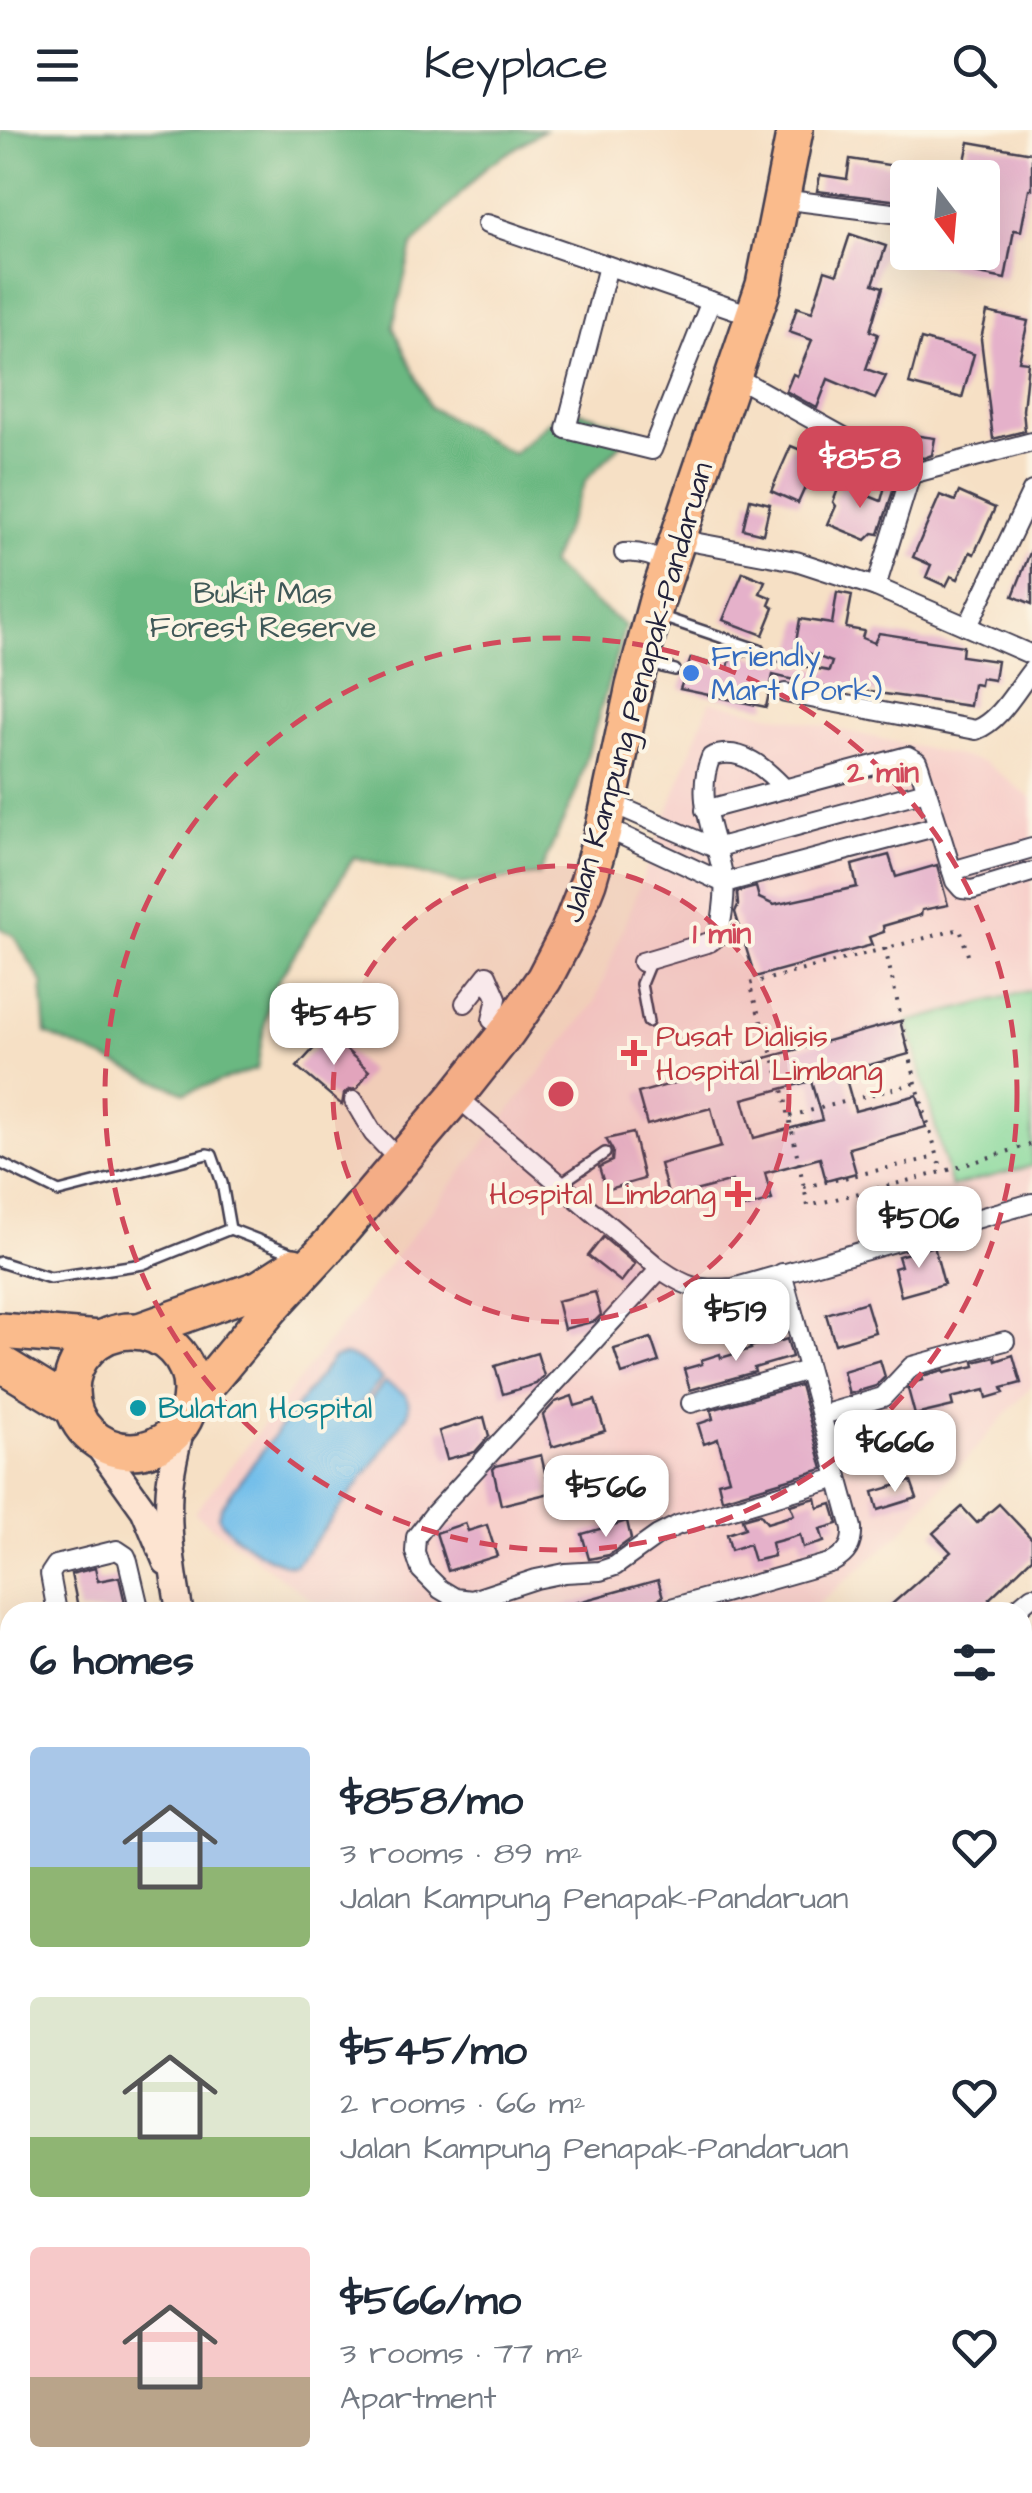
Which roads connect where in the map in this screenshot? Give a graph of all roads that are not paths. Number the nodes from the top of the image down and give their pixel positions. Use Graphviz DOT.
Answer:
graph roads {
  1 [pos="795,130"];
  2 [pos="781,199"];
  3 [pos="890,213"];
  4 [pos="487,224"];
  5 [pos="608,266"];
  6 [pos="711,302"];
  7 [pos="754,316"];
  8 [pos="734,376"];
  9 [pos="1032,442"];
  10 [pos="911,474"];
  11 [pos="1032,491"];
  12 [pos="673,551"];
  13 [pos="624,553"];
  14 [pos="876,587"];
  15 [pos="655,614"];
  16 [pos="968,626"];
  17 [pos="759,650"];
  18 [pos="1032,655"];
  19 [pos="1032,670"];
  20 [pos="786,693"];
  21 [pos="785,789"];
  22 [pos="926,790"];
  23 [pos="705,810"];
  24 [pos="607,814"];
  25 [pos="938,826"];
  26 [pos="715,848"];
  27 [pos="1032,848"];
  28 [pos="952,871"];
  29 [pos="1032,872"];
  30 [pos="724,882"];
  31 [pos="647,960"];
  32 [pos="465,1004"];
  33 [pos="648,1022"];
  34 [pos="507,1032"];
  35 [pos="456,1096"];
  36 [pos="354,1101"];
  37 [pos="605,1154"];
  38 [pos="401,1162"];
  39 [pos="0,1164"];
  40 [pos="560,1184"];
  41 [pos="1032,1204"];
  42 [pos="230,1229"];
  43 [pos="318,1252"];
  44 [pos="0,1262"];
  45 [pos="660,1269"];
  46 [pos="782,1273"];
  47 [pos="0,1331"];
  48 [pos="139,1331"];
  49 [pos="100,1339"];
  50 [pos="1005,1341"];
  51 [pos="0,1363"];
  52 [pos="808,1370"];
  53 [pos="691,1403"];
  54 [pos="72,1408"];
  55 [pos="186,1414"];
  56 [pos="822,1416"];
  57 [pos="94,1440"];
  58 [pos="838,1478"];
  59 [pos="175,1586"];
  60 [pos="55,1602"];
  61 [pos="138,1602"];
  62 [pos="178,1602"];
  63 [pos="692,1602"];
  1 -- 2 [label="highway, Jalan Kampung Penapak-Pandaruan"];
  2 -- 3 [label="street"];
  2 -- 7 [label="highway, Jalan Kampung Penapak-Pandaruan"];
  4 -- 5 [label="street"];
  5 -- 6 [label="street"];
  5 -- 6 [label="street"];
  6 -- 7 [label="street"];
  7 -- 8 [label="highway, Jalan Kampung Penapak-Pandaruan"];
  8 -- 10 [label="street"];
  8 -- 12 [label="highway, Jalan Kampung Penapak-Pandaruan"];
  9 -- 10 [label="street"];
  10 -- 14 [label="street"];
  11 -- 16 [label="street"];
  12 -- 13 [label="street"];
  12 -- 14 [label="street"];
  12 -- 15 [label="highway, Jalan Kampung Penapak-Pandaruan"];
  14 -- 16 [label="street"];
  15 -- 17 [label="lane"];
  15 -- 24 [label="highway, Jalan Kampung Penapak-Pandaruan"];
  16 -- 18 [label="street"];
  19 -- 20 [label="street"];
  21 -- 22 [label="street"];
  21 -- 23 [label="street"];
  21 -- 23 [label="street"];
  22 -- 25 [label="street"];
  22 -- 26 [label="street"];
  23 -- 26 [label="street"];
  24 -- 26 [label="street"];
  24 -- 30 [label="street"];
  24 -- 34 [label="highway, Jalan Kampung Penapak-Pandaruan"];
  25 -- 28 [label="street"];
  25 -- 30 [label="street"];
  26 -- 30 [label="street"];
  27 -- 28 [label="street"];
  28 -- 29 [label="street"];
  30 -- 31 [label="street"];
  31 -- 33 [label="lane"];
  32 -- 34 [label="street"];
  34 -- 35 [label="highway, Jalan Kampung Penapak-Pandaruan"];
  35 -- 38 [label="highway, Jalan Kampung Penapak-Pandaruan"];
  35 -- 40 [label="street"];
  36 -- 38 [label="street"];
  37 -- 40 [label="lane"];
  38 -- 43 [label="highway, Jalan Kampung Penapak-Pandaruan"];
  39 -- 42 [label="lane"];
  40 -- 45 [label="street"];
  41 -- 46 [label="street"];
  42 -- 43 [label="lane"];
  42 -- 44 [label="lane"];
  43 -- 48 [label="highway, Jalan Kampung Penapak-Pandaruan"];
  43 -- 55 [label="highway, Jalan Kampung Penapak-Pandaruan"];
  45 -- 46 [label="street"];
  45 -- 58 [label="street"];
  46 -- 52 [label="street"];
  47 -- 49 [label="highway"];
  48 -- 49 [label="highway"];
  48 -- 55 [label="highway"];
  49 -- 54 [label="highway"];
  50 -- 56 [label="street"];
  51 -- 54 [label="highway"];
  52 -- 53 [label="street"];
  52 -- 56 [label="street"];
  54 -- 57 [label="highway"];
  55 -- 57 [label="highway"];
  55 -- 59 [label="main road"];
  56 -- 58 [label="street"];
  57 -- 59 [label="main road"];
  58 -- 63 [label="street"];
  59 -- 62 [label="main road"];
  60 -- 61 [label="street"];
}
